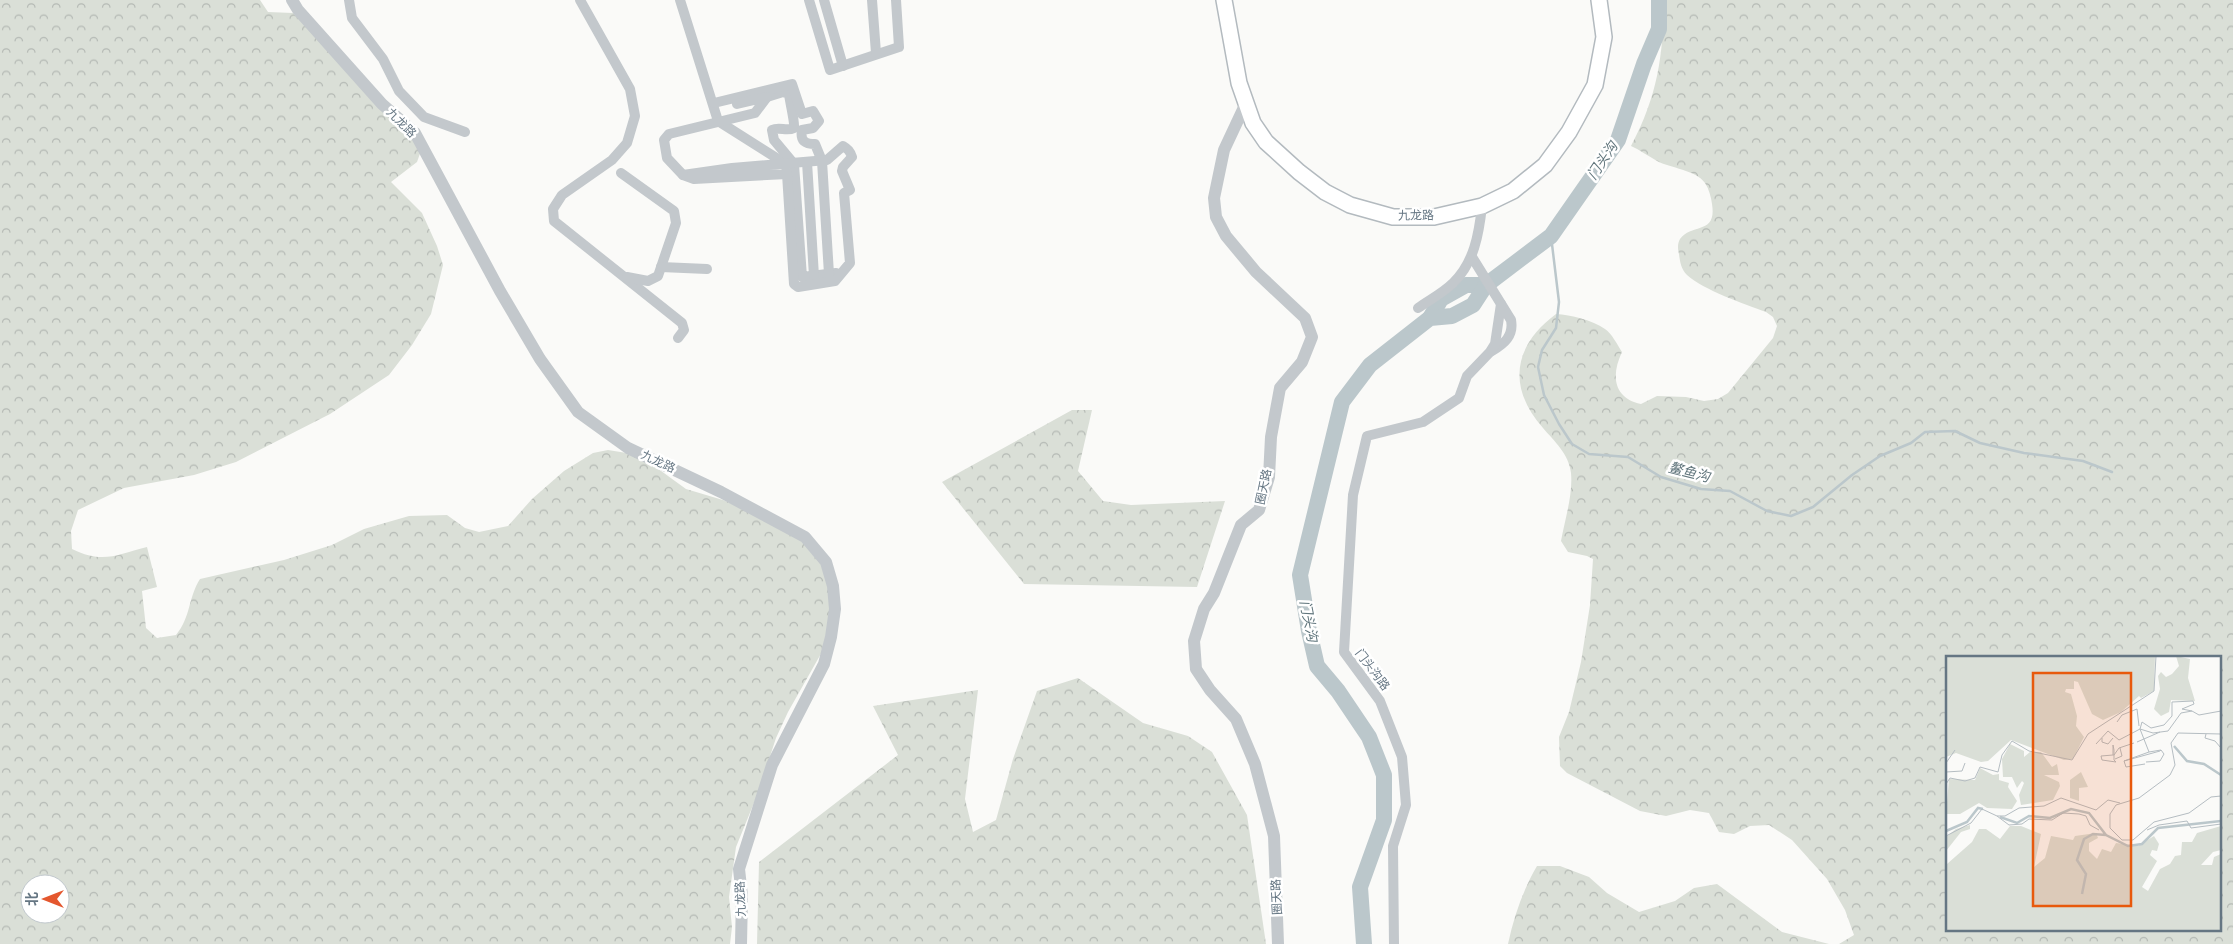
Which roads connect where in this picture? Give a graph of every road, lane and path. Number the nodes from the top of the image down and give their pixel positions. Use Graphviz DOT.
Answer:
graph roads {
  1 [pos="292,0"];
  2 [pos="349,0"];
  3 [pos="580,0"];
  4 [pos="680,0"];
  5 [pos="687,0"];
  6 [pos="809,0"];
  7 [pos="824,0"];
  8 [pos="872,0"];
  9 [pos="896,0"];
  10 [pos="1224,0"];
  11 [pos="1599,0"];
  12 [pos="688,23"];
  13 [pos="876,54"];
  14 [pos="843,66"];
  15 [pos="767,97"];
  16 [pos="1246,103"];
  17 [pos="715,106"];
  18 [pos="718,120"];
  19 [pos="465,132"];
  20 [pos="822,161"];
  21 [pos="807,162"];
  22 [pos="789,167"];
  23 [pos="621,173"];
  24 [pos="1482,206"];
  25 [pos="1472,258"];
  26 [pos="661,267"];
  27 [pos="707,269"];
  28 [pos="842,272"];
  29 [pos="829,274"];
  30 [pos="623,276"];
  31 [pos="814,276"];
  32 [pos="802,282"];
  33 [pos="1418,308"];
  34 [pos="678,338"];
  35 [pos="741,944"];
  36 [pos="1278,944"];
  37 [pos="1394,944"];
  1 -- 35 [label="street, 九龙路"];
  2 -- 19 [label="street"];
  3 -- 30 [label="street"];
  4 -- 12 [label="street"];
  5 -- 12 [label="street"];
  6 -- 14 [label="street"];
  7 -- 14 [label="street"];
  8 -- 13 [label="street"];
  9 -- 13 [label="street"];
  10 -- 16 [label="main road, 九龙路"];
  11 -- 24 [label="main road, 九龙路"];
  12 -- 17 [label="street"];
  13 -- 14 [label="street"];
  15 -- 17 [label="street"];
  15 -- 18 [label="street"];
  15 -- 22 [label="street"];
  16 -- 24 [label="main road, 九龙路"];
  16 -- 36 [label="street, 圈天路"];
  17 -- 18 [label="street"];
  17 -- 20 [label="street"];
  18 -- 22 [label="street"];
  18 -- 22 [label="street"];
  20 -- 21 [label="street"];
  20 -- 28 [label="street"];
  20 -- 29 [label="street"];
  21 -- 22 [label="street"];
  21 -- 31 [label="street"];
  22 -- 32 [label="street"];
  23 -- 26 [label="street"];
  24 -- 25 [label="street"];
  25 -- 33 [label="street"];
  25 -- 37 [label="street, 门头沟路"];
  26 -- 27 [label="street"];
  26 -- 30 [label="street"];
  28 -- 29 [label="street"];
  28 -- 32 [label="street"];
  29 -- 31 [label="street"];
  30 -- 34 [label="street"];
  31 -- 32 [label="street"];
}
